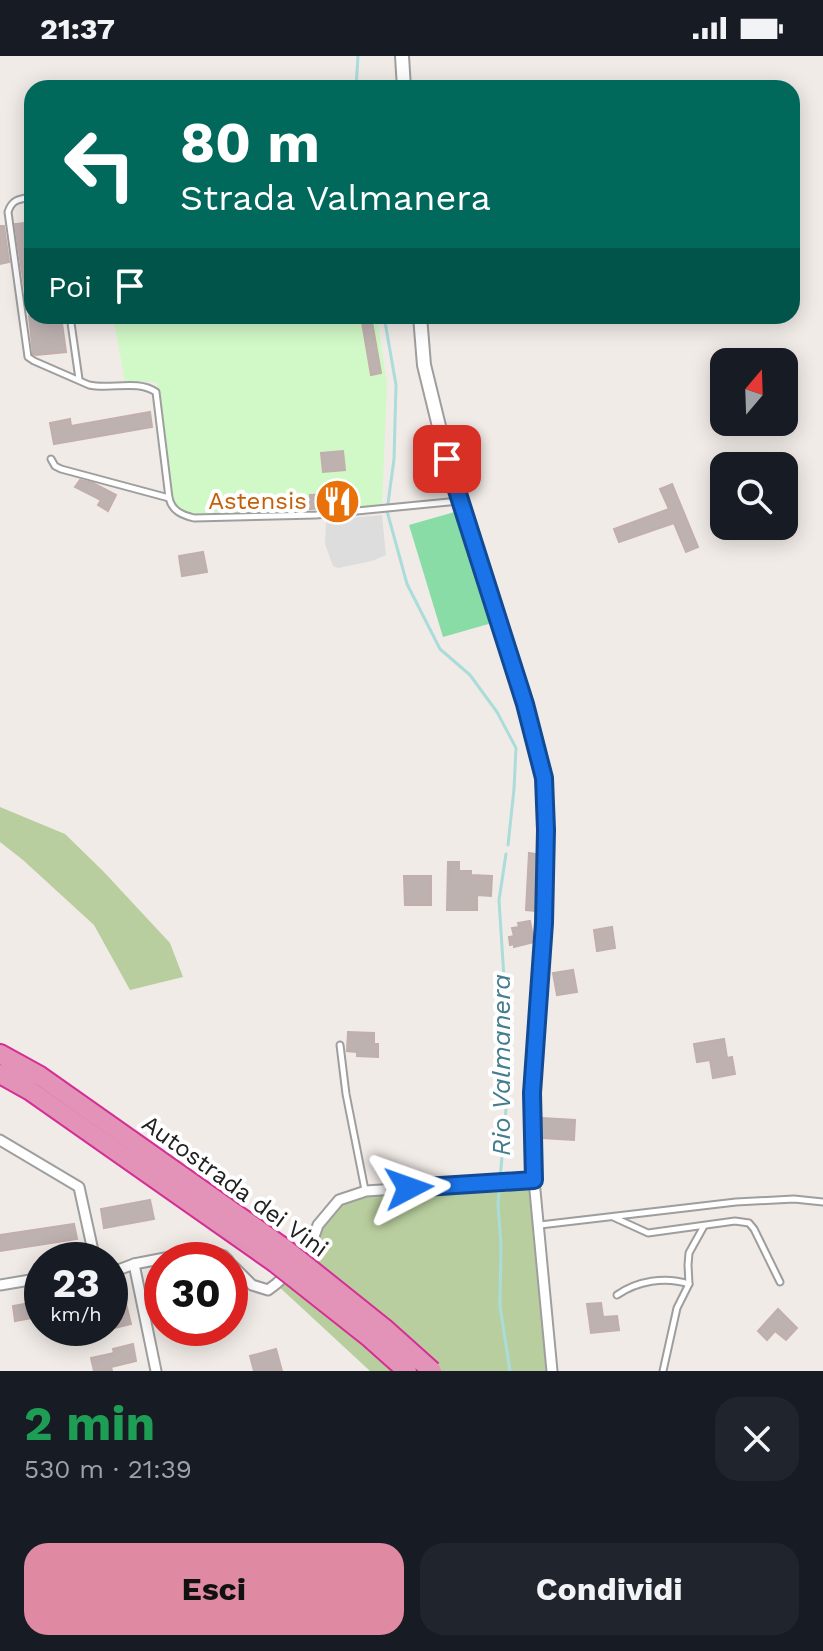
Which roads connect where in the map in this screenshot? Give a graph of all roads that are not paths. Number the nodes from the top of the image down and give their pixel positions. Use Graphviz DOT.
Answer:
graph roads {
  1 [pos="402,56"];
  2 [pos="404,80"];
  3 [pos="24,198"];
  4 [pos="71,324"];
  5 [pos="421,324"];
  6 [pos="79,380"];
  7 [pos="51,459"];
  8 [pos="169,498"];
  9 [pos="460,501"];
  10 [pos="340,1045"];
  11 [pos="0,1054"];
  12 [pos="0,1074"];
  13 [pos="0,1140"];
  14 [pos="534,1180"];
  15 [pos="366,1191"];
  16 [pos="823,1202"];
  17 [pos="612,1216"];
  18 [pos="539,1225"];
  19 [pos="705,1225"];
  20 [pos="91,1242"];
  21 [pos="279,1255"];
  22 [pos="144,1262"];
  23 [pos="134,1264"];
  24 [pos="128,1266"];
  25 [pos="24,1281"];
  26 [pos="248,1281"];
  27 [pos="780,1282"];
  28 [pos="689,1284"];
  29 [pos="0,1285"];
  30 [pos="617,1295"];
  31 [pos="156,1371"];
  32 [pos="407,1371"];
  33 [pos="432,1371"];
  34 [pos="552,1371"];
  35 [pos="663,1371"];
  1 -- 2 [label="street"];
  3 -- 6 [label="lane"];
  4 -- 6 [label="lane"];
  5 -- 9 [label="street"];
  6 -- 8 [label="lane"];
  7 -- 8 [label="lane"];
  8 -- 9 [label="lane"];
  9 -- 14 [label="street"];
  10 -- 15 [label="lane"];
  11 -- 21 [label="highway, Autostrada dei Vini"];
  12 -- 21 [label="highway, Autostrada dei Vini"];
  13 -- 20 [label="street"];
  14 -- 15 [label="street"];
  14 -- 18 [label="street"];
  15 -- 26 [label="street"];
  16 -- 17 [label="lane"];
  17 -- 18 [label="lane"];
  17 -- 19 [label="lane"];
  18 -- 34 [label="street"];
  19 -- 27 [label="lane"];
  19 -- 28 [label="lane"];
  21 -- 32 [label="highway, Autostrada dei Vini, bridge"];
  21 -- 33 [label="highway, Autostrada dei Vini, bridge"];
  22 -- 23 [label="street"];
  23 -- 24 [label="street"];
  23 -- 31 [label="street"];
  25 -- 29 [label="street"];
  28 -- 30 [label="lane"];
  28 -- 35 [label="lane"];
}
